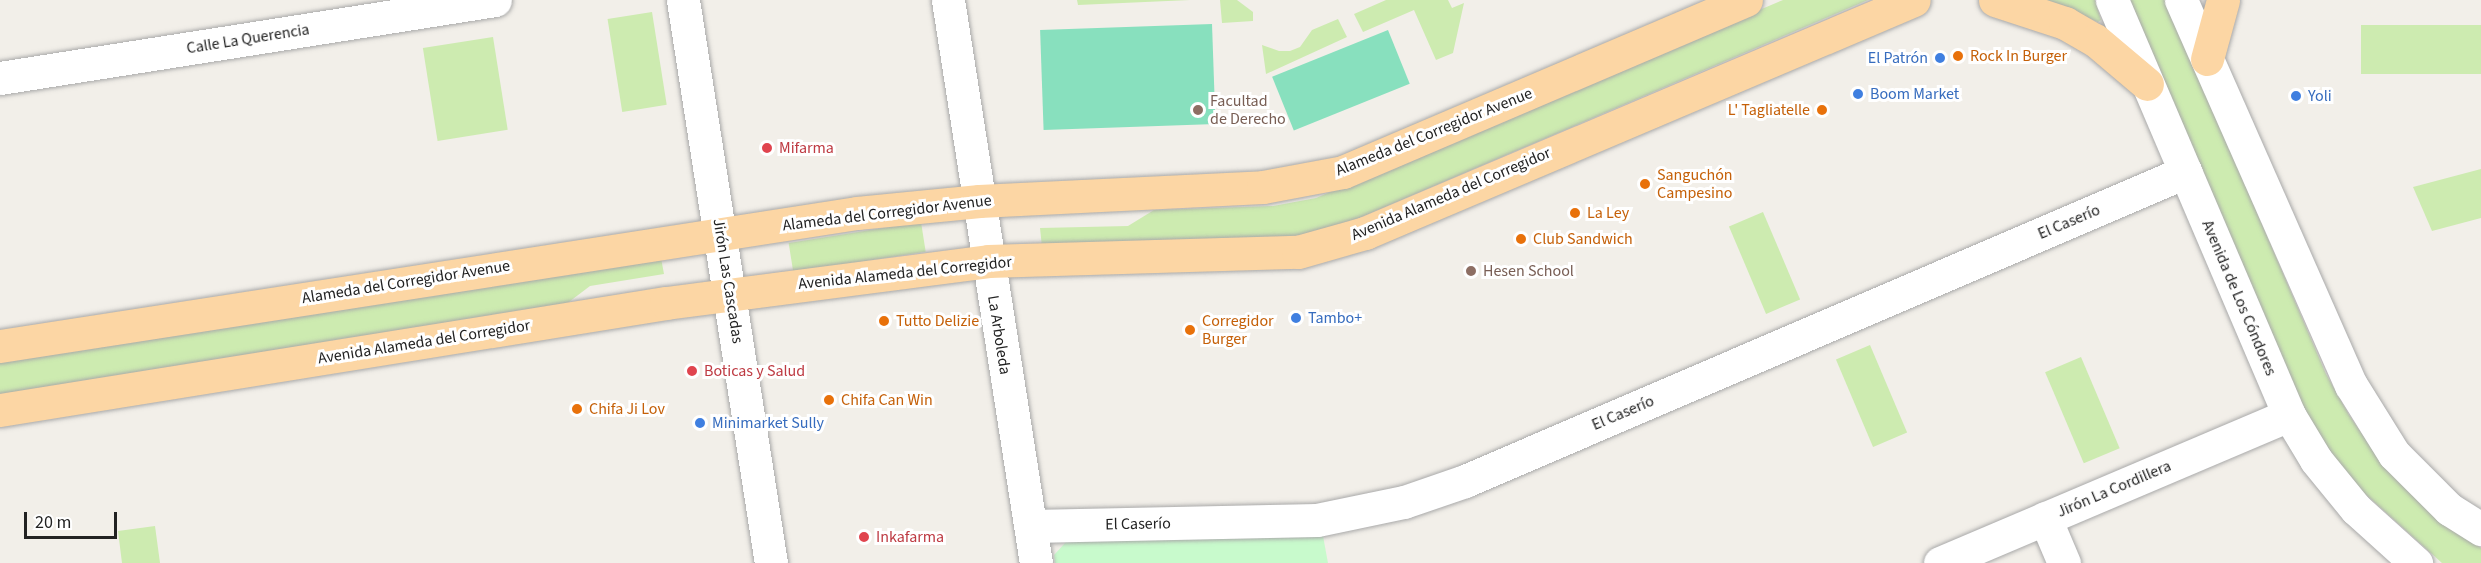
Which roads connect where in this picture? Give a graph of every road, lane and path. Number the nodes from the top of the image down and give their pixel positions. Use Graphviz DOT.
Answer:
graph roads {
  1 [pos="495,0"];
  2 [pos="683,0"];
  3 [pos="948,0"];
  4 [pos="1746,0"];
  5 [pos="1914,0"];
  6 [pos="1995,0"];
  7 [pos="2112,0"];
  8 [pos="2181,0"];
  9 [pos="2223,0"];
  10 [pos="2208,59"];
  11 [pos="0,78"];
  12 [pos="2147,84"];
  13 [pos="2185,172"];
  14 [pos="978,201"];
  15 [pos="721,233"];
  16 [pos="987,261"];
  17 [pos="729,294"];
  18 [pos="0,346"];
  19 [pos="0,410"];
  20 [pos="2289,415"];
  21 [pos="2045,518"];
  22 [pos="1030,526"];
  23 [pos="2481,529"];
  24 [pos="763,562"];
  25 [pos="1036,563"];
  26 [pos="1940,563"];
  27 [pos="2064,563"];
  28 [pos="2416,563"];
  1 -- 11 [label="street, Calle La Querencia"];
  2 -- 15 [label="street, Jirón Las Cascadas"];
  3 -- 14 [label="street, La Arboleda"];
  4 -- 14 [label="main road, Alameda del Corregidor Avenue"];
  5 -- 16 [label="main road, Avenida Alameda del Corregidor"];
  6 -- 12 [label="main road"];
  7 -- 12 [label="street, Avenida de Los Cóndores"];
  8 -- 10 [label="street"];
  9 -- 10 [label="main road"];
  10 -- 23 [label="street"];
  12 -- 13 [label="street, Avenida de Los Cóndores"];
  13 -- 20 [label="street, Avenida de Los Cóndores"];
  13 -- 22 [label="street, El Caserío"];
  14 -- 15 [label="main road, Alameda del Corregidor Avenue"];
  14 -- 16 [label="street, La Arboleda"];
  15 -- 17 [label="street, Jirón Las Cascadas"];
  15 -- 18 [label="main road, Alameda del Corregidor Avenue"];
  16 -- 17 [label="main road, Avenida Alameda del Corregidor"];
  16 -- 22 [label="street, La Arboleda"];
  17 -- 19 [label="main road, Avenida Alameda del Corregidor"];
  17 -- 24 [label="street, Jirón Las Cascadas"];
  20 -- 21 [label="street, Jirón La Cordillera"];
  20 -- 28 [label="street, Avenida de Los Cóndores"];
  21 -- 26 [label="street, Jirón La Cordillera"];
  21 -- 27 [label="street"];
  22 -- 25 [label="street, La Arboleda"];
}
